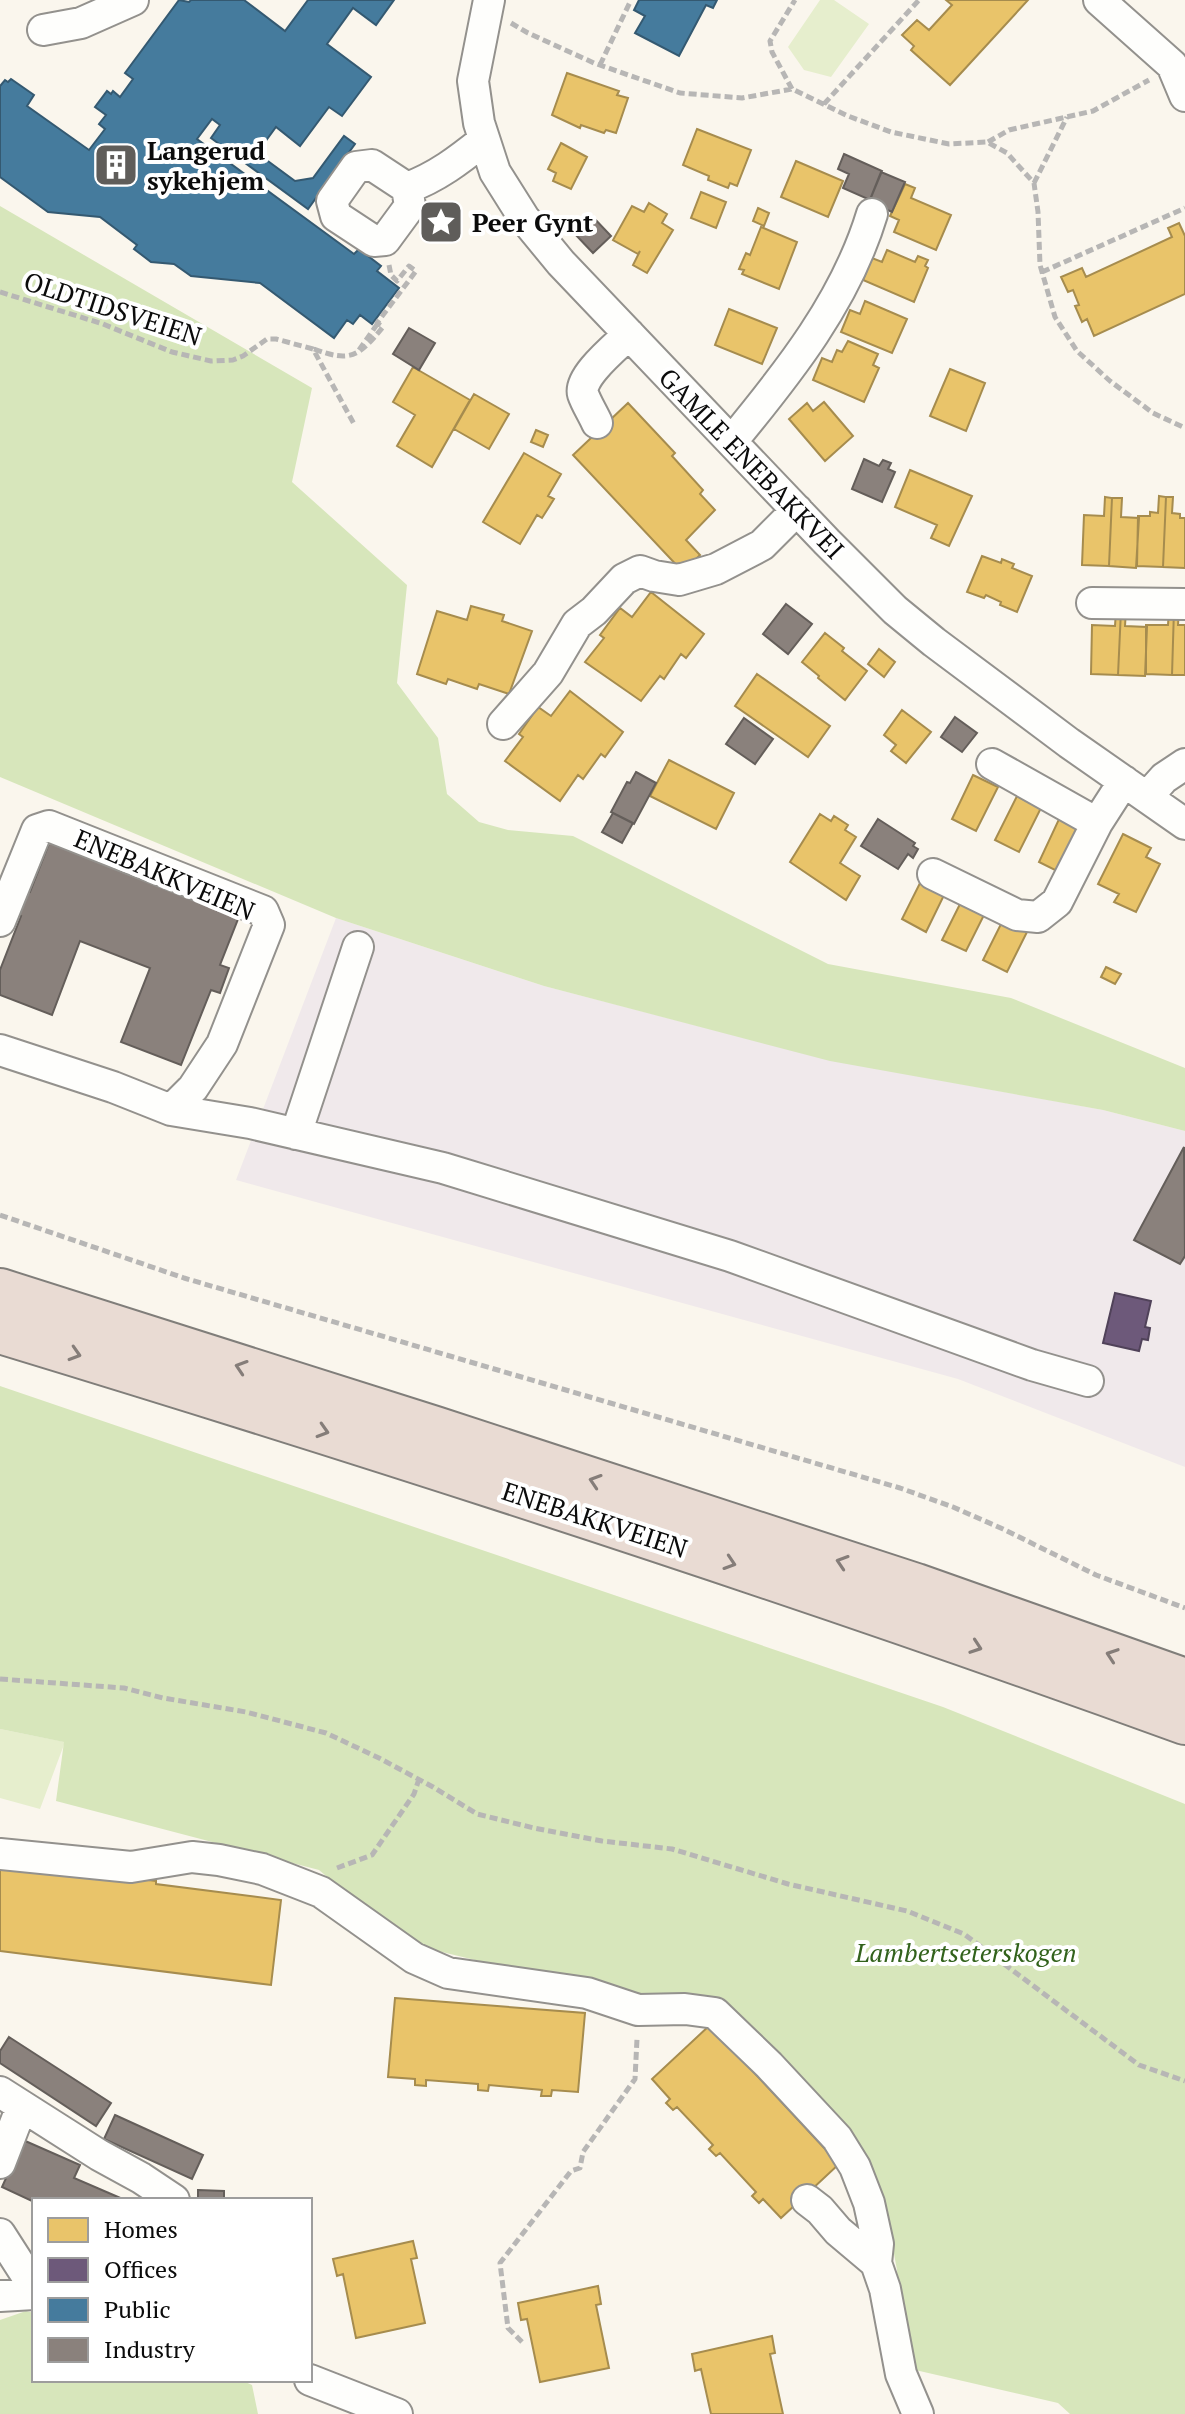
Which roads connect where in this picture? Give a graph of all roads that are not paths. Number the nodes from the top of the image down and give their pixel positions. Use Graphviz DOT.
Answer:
graph roads {
  1 [pos="133,0"];
  2 [pos="1099,0"];
  3 [pos="488,3"];
  4 [pos="43,30"];
  5 [pos="1178,61"];
  6 [pos="1185,96"];
  7 [pos="484,140"];
  8 [pos="407,188"];
  9 [pos="872,214"];
  10 [pos="629,334"];
  11 [pos="597,423"];
  12 [pos="732,441"];
  13 [pos="797,510"];
  14 [pos="1092,603"];
  15 [pos="1185,604"];
  16 [pos="503,724"];
  17 [pos="992,764"];
  18 [pos="1185,764"];
  19 [pos="1135,789"];
  20 [pos="1097,823"];
  21 [pos="1185,824"];
  22 [pos="933,874"];
  23 [pos="0,921"];
  24 [pos="358,947"];
  25 [pos="0,1050"];
  26 [pos="171,1110"];
  27 [pos="296,1134"];
  28 [pos="0,1291"];
  29 [pos="0,1331"];
  30 [pos="1088,1381"];
  31 [pos="1185,1681"];
  32 [pos="1185,1722"];
  33 [pos="0,1854"];
  34 [pos="11,2099"];
  35 [pos="0,2163"];
  36 [pos="171,2198"];
  37 [pos="807,2200"];
  38 [pos="0,2234"];
  39 [pos="876,2263"];
  40 [pos="32,2284"];
  41 [pos="32,2294"];
  42 [pos="0,2296"];
  43 [pos="312,2381"];
  44 [pos="397,2414"];
  45 [pos="918,2414"];
  1 -- 4 [label="street"];
  2 -- 5 [label="street"];
  3 -- 7 [label="street, GAMLE ENEBAKKVEI"];
  5 -- 6 [label="street"];
  7 -- 8 [label="street"];
  7 -- 10 [label="street, GAMLE ENEBAKKVEI"];
  9 -- 12 [label="street"];
  10 -- 11 [label="street"];
  10 -- 12 [label="street, GAMLE ENEBAKKVEI"];
  12 -- 13 [label="street, GAMLE ENEBAKKVEI"];
  13 -- 16 [label="street"];
  13 -- 19 [label="street, GAMLE ENEBAKKVEI"];
  14 -- 15 [label="street"];
  17 -- 20 [label="street"];
  18 -- 19 [label="street"];
  19 -- 20 [label="street"];
  19 -- 21 [label="street, GAMLE ENEBAKKVEI"];
  20 -- 22 [label="street"];
  23 -- 26 [label="street, ENEBAKKVEIEN"];
  24 -- 27 [label="street"];
  25 -- 26 [label="street"];
  26 -- 27 [label="street"];
  27 -- 30 [label="street"];
  31 -- 28 [label="highway, ENEBAKKVEIEN, one-way"];
  29 -- 32 [label="highway, ENEBAKKVEIEN, one-way"];
  33 -- 39 [label="street"];
  34 -- 35 [label="street"];
  34 -- 36 [label="street"];
  37 -- 39 [label="street"];
  38 -- 40 [label="street"];
  39 -- 45 [label="street"];
  41 -- 42 [label="street"];
  43 -- 44 [label="street"];
}
